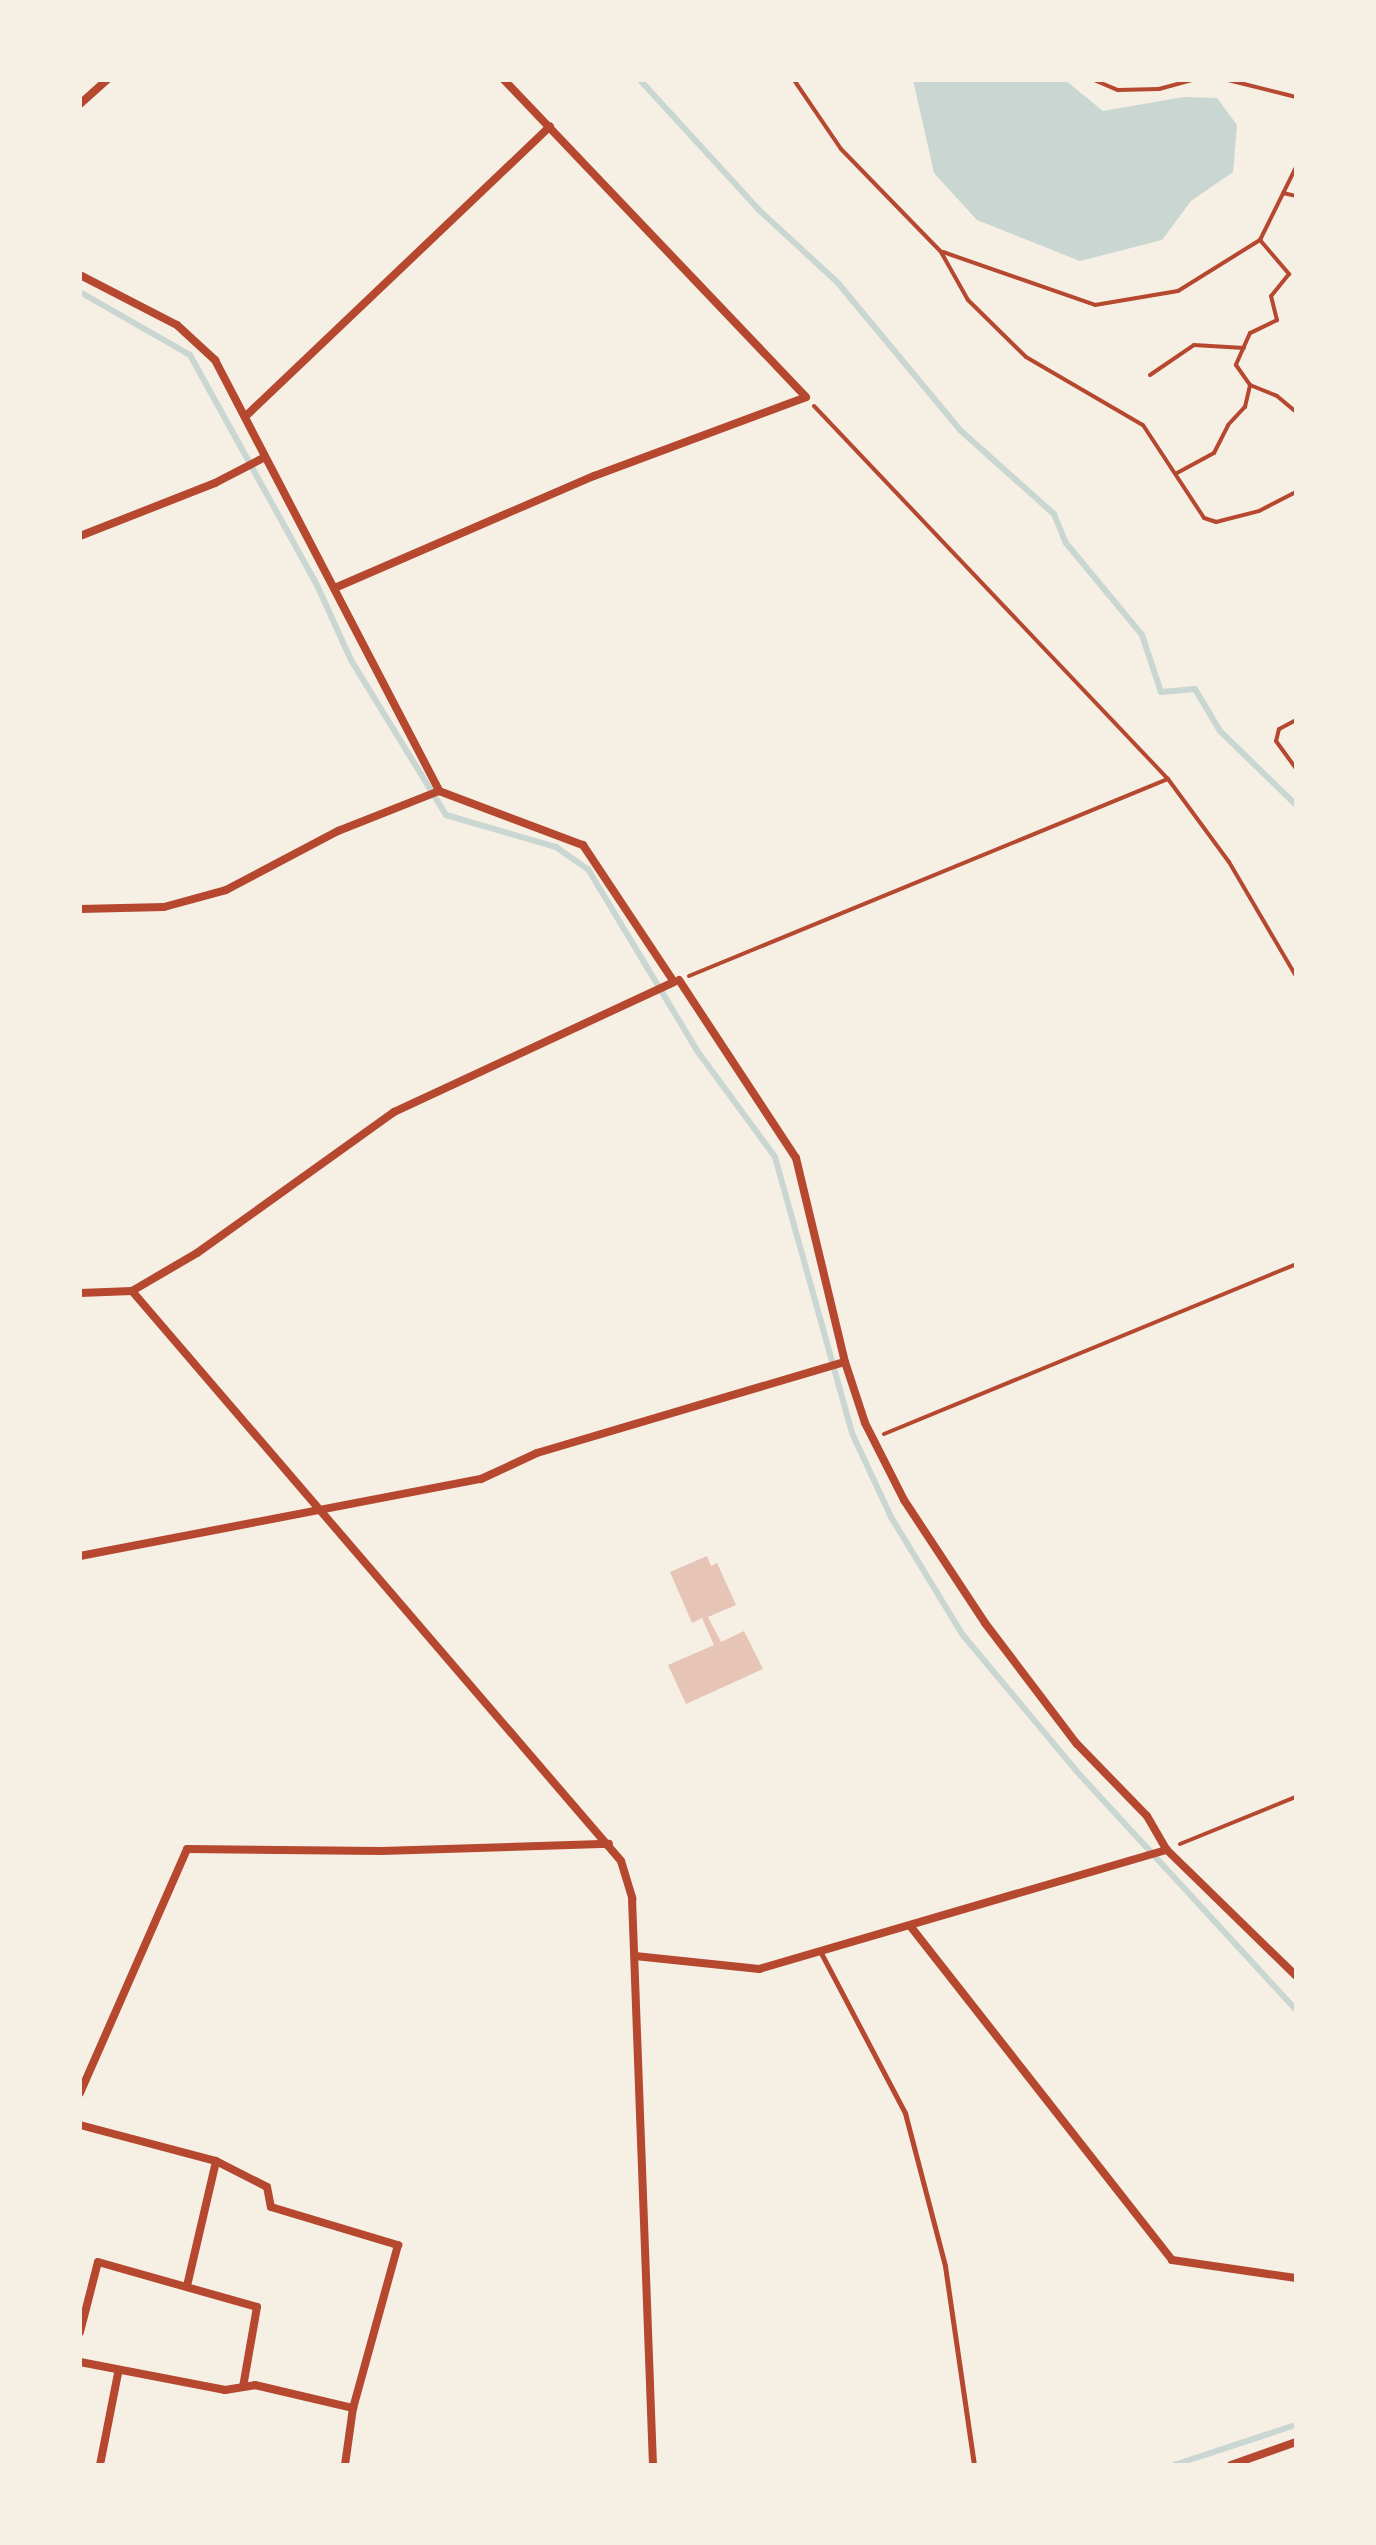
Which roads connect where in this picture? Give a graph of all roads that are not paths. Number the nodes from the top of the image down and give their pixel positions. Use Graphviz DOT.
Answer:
graph roads {
  1 [pos="107,80"];
  2 [pos="504,80"];
  3 [pos="80,104"];
  4 [pos="550,126"];
  5 [pos="80,275"];
  6 [pos="248,414"];
  7 [pos="265,457"];
  8 [pos="80,536"];
  9 [pos="337,587"];
  10 [pos="439,791"];
  11 [pos="80,909"];
  12 [pos="679,980"];
  13 [pos="132,1291"];
  14 [pos="80,1293"];
  15 [pos="845,1362"];
  16 [pos="317,1509"];
  17 [pos="80,1556"];
  18 [pos="609,1844"];
  19 [pos="1167,1850"];
  20 [pos="911,1927"];
  21 [pos="819,1948"];
  22 [pos="635,1956"];
  23 [pos="1296,1976"];
  24 [pos="80,2093"];
  25 [pos="80,2125"];
  26 [pos="216,2161"];
  27 [pos="1296,2278"];
  28 [pos="187,2286"];
  29 [pos="80,2332"];
  30 [pos="80,2362"];
  31 [pos="118,2373"];
  32 [pos="243,2387"];
  33 [pos="353,2408"];
  34 [pos="1296,2442"];
  35 [pos="100,2465"];
  36 [pos="345,2465"];
  37 [pos="653,2465"];
  38 [pos="974,2465"];
  39 [pos="1231,2465"];
  1 -- 3 [label="street"];
  2 -- 4 [label="street"];
  4 -- 6 [label="street"];
  4 -- 9 [label="street"];
  5 -- 6 [label="street"];
  6 -- 7 [label="street"];
  7 -- 8 [label="street"];
  7 -- 9 [label="street"];
  9 -- 10 [label="street"];
  10 -- 11 [label="street"];
  10 -- 13 [label="street"];
  12 -- 15 [label="street"];
  13 -- 14 [label="street"];
  13 -- 16 [label="street"];
  15 -- 16 [label="street"];
  15 -- 19 [label="street"];
  16 -- 17 [label="street"];
  16 -- 18 [label="street"];
  18 -- 22 [label="street"];
  18 -- 24 [label="street"];
  19 -- 20 [label="street"];
  19 -- 23 [label="street"];
  20 -- 21 [label="street"];
  20 -- 27 [label="street"];
  21 -- 22 [label="street"];
  21 -- 38 [label="lane"];
  22 -- 37 [label="street"];
  25 -- 26 [label="street"];
  26 -- 28 [label="street"];
  26 -- 33 [label="street"];
  28 -- 29 [label="street"];
  28 -- 32 [label="street"];
  30 -- 31 [label="street"];
  31 -- 32 [label="street"];
  31 -- 35 [label="street"];
  32 -- 33 [label="street"];
  33 -- 36 [label="street"];
  34 -- 39 [label="street"];
}
